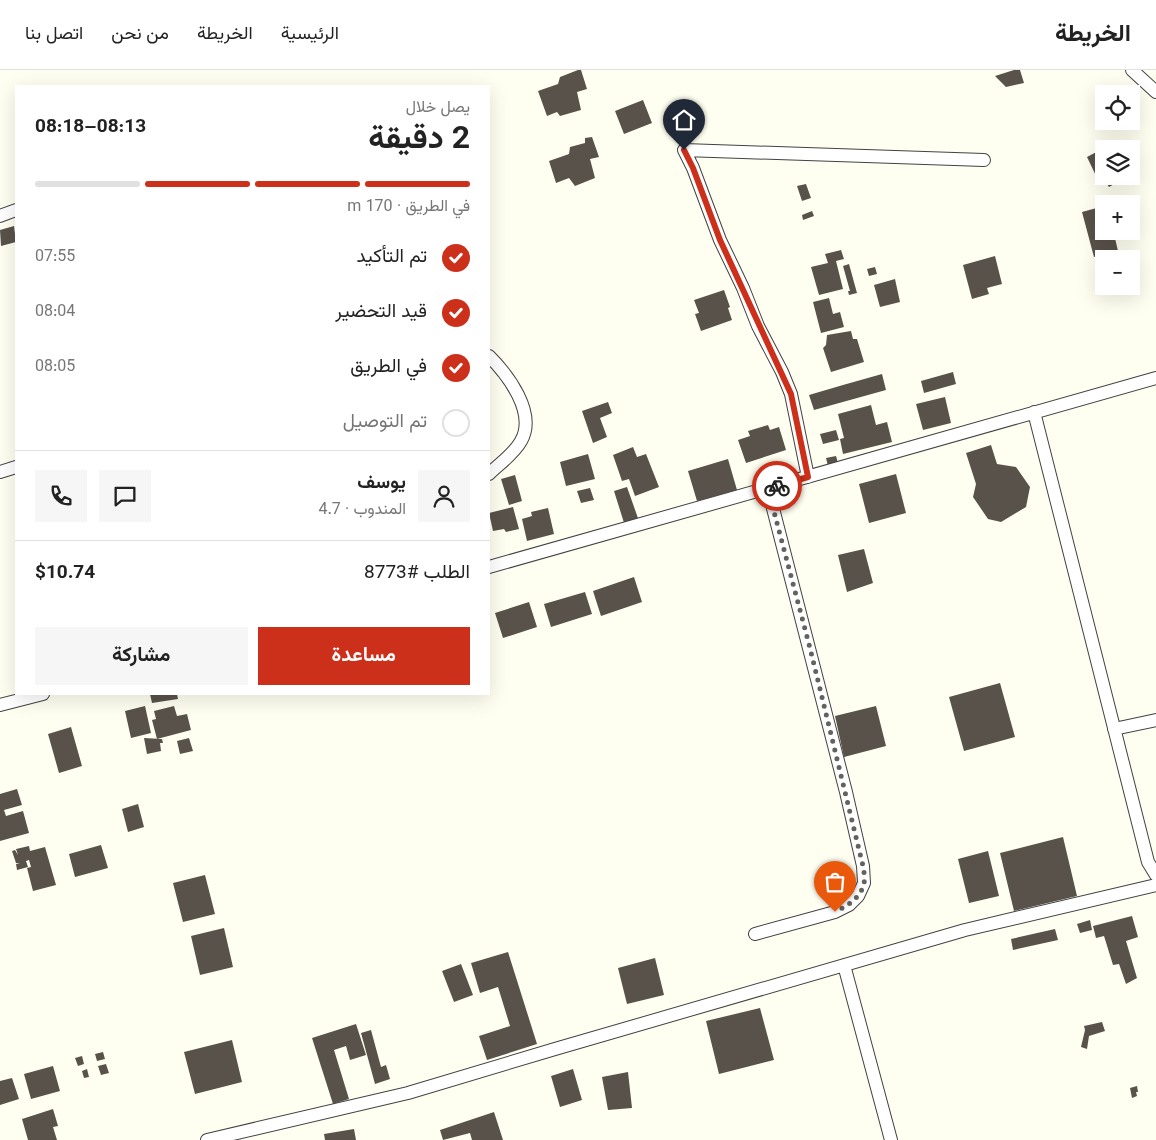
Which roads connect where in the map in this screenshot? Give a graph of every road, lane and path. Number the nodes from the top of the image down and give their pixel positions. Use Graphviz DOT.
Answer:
graph roads {
  1 [pos="1132,70"];
  2 [pos="1156,92"];
  3 [pos="984,160"];
  4 [pos="15,210"];
  5 [pos="0,216"];
  6 [pos="490,357"];
  7 [pos="1156,378"];
  8 [pos="1034,412"];
  9 [pos="15,467"];
  10 [pos="0,472"];
  11 [pos="490,473"];
  12 [pos="808,477"];
  13 [pos="768,489"];
  14 [pos="490,567"];
  15 [pos="39,695"];
  16 [pos="0,705"];
  17 [pos="1156,720"];
  18 [pos="1114,729"];
  19 [pos="1156,875"];
  20 [pos="1156,885"];
  21 [pos="755,934"];
  22 [pos="844,965"];
  23 [pos="214,1139"];
  24 [pos="891,1140"];
  1 -- 2 [label="street"];
  3 -- 12 [label="street"];
  4 -- 5 [label="street"];
  6 -- 11 [label="street"];
  7 -- 8 [label="street"];
  8 -- 12 [label="street"];
  8 -- 18 [label="street"];
  9 -- 10 [label="street"];
  12 -- 13 [label="street"];
  13 -- 14 [label="street"];
  13 -- 21 [label="street"];
  15 -- 16 [label="street"];
  17 -- 18 [label="street"];
  18 -- 19 [label="street"];
  20 -- 22 [label="street"];
  22 -- 23 [label="street"];
  22 -- 24 [label="street"];
}
